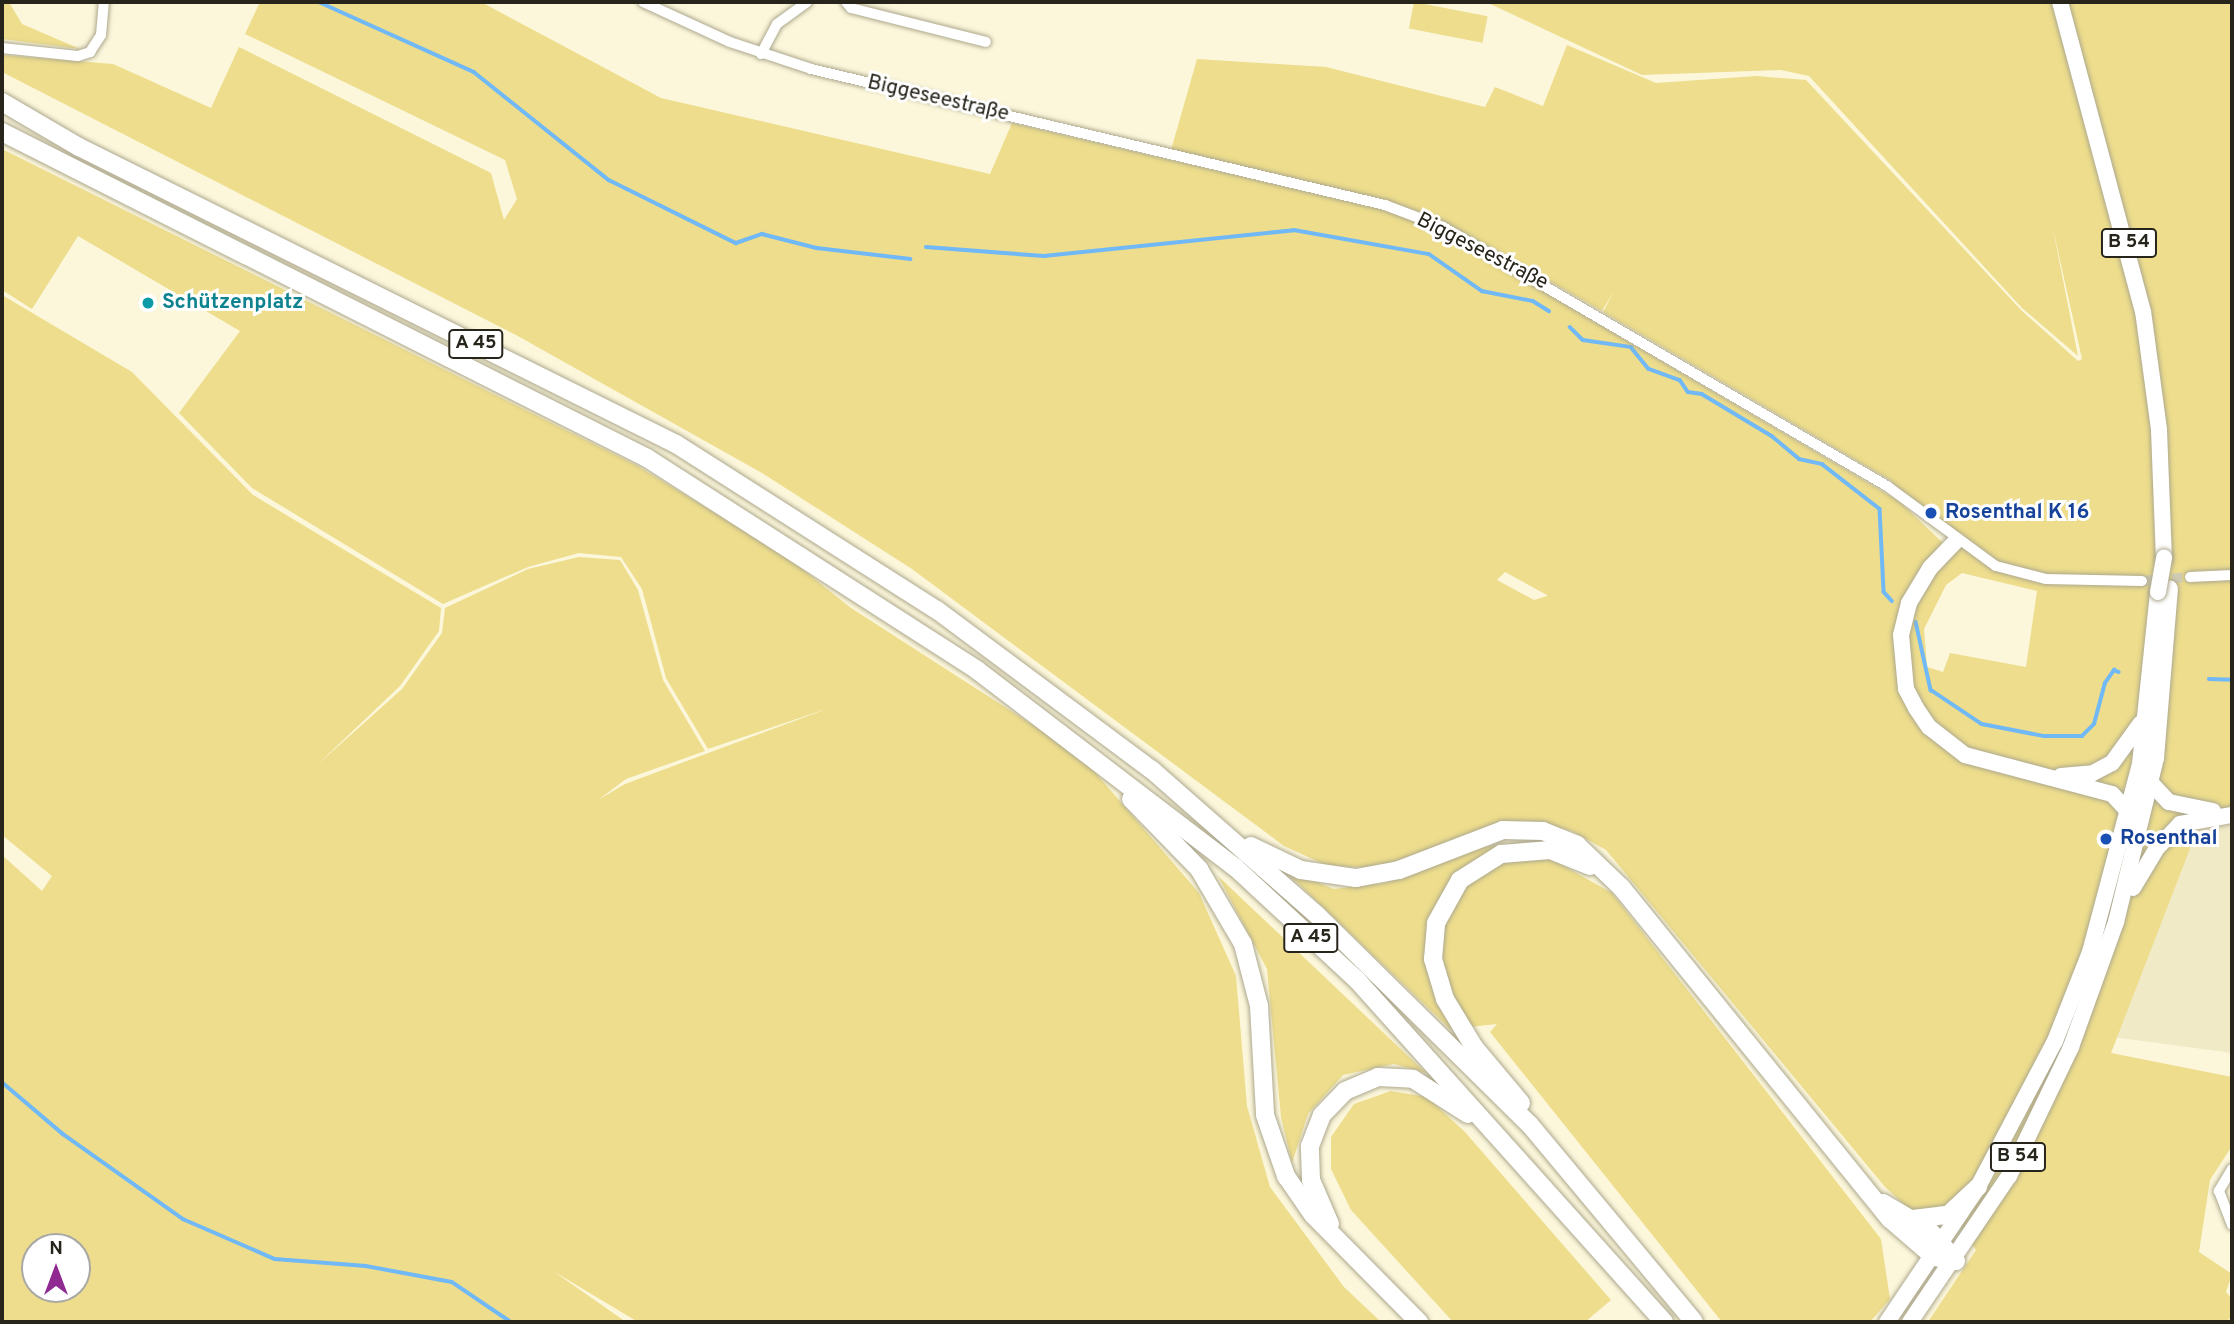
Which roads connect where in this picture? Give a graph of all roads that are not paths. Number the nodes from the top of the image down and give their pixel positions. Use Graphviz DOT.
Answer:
graph roads {
  1 [pos="104,2"];
  2 [pos="643,2"];
  3 [pos="807,2"];
  4 [pos="846,2"];
  5 [pos="2060,2"];
  6 [pos="986,42"];
  7 [pos="2,48"];
  8 [pos="761,54"];
  9 [pos="2,102"];
  10 [pos="2,132"];
  11 [pos="1956,541"];
  12 [pos="2232,575"];
  13 [pos="2190,577"];
  14 [pos="2142,581"];
  15 [pos="2164,591"];
  16 [pos="2146,713"];
  17 [pos="1075,742"];
  18 [pos="2034,775"];
  19 [pos="2151,783"];
  20 [pos="2130,813"];
  21 [pos="2232,814"];
  22 [pos="1230,835"];
  23 [pos="1621,887"];
  24 [pos="2116,922"];
  25 [pos="2066,1038"];
  26 [pos="1530,1125"];
  27 [pos="1523,1159"];
  28 [pos="2232,1169"];
  29 [pos="1978,1187"];
  30 [pos="1865,1189"];
  31 [pos="1913,1219"];
  32 [pos="2232,1225"];
  33 [pos="1337,1236"];
  34 [pos="1938,1251"];
  35 [pos="1955,1261"];
  36 [pos="1419,1322"];
  37 [pos="1664,1322"];
  38 [pos="1694,1322"];
  39 [pos="1887,1322"];
  40 [pos="1910,1322"];
  1 -- 7 [label="street"];
  2 -- 8 [label="street, Biggeseestraße"];
  3 -- 8 [label="street"];
  4 -- 6 [label="street"];
  5 -- 15 [label="main road, B 54, bridge"];
  8 -- 11 [label="street, Biggeseestraße"];
  9 -- 22 [label="highway, A 45"];
  10 -- 17 [label="highway, A 45"];
  11 -- 14 [label="street, Biggeseestraße"];
  11 -- 18 [label="main road"];
  12 -- 13 [label="street"];
  15 -- 16 [label="main road, B 54"];
  15 -- 19 [label="main road, B 54"];
  16 -- 18 [label="main road"];
  16 -- 20 [label="main road, B 54"];
  17 -- 27 [label="highway, A 45"];
  17 -- 33 [label="highway"];
  18 -- 20 [label="main road"];
  19 -- 21 [label="main road"];
  19 -- 24 [label="main road, B 54"];
  20 -- 25 [label="main road, B 54"];
  21 -- 24 [label="main road"];
  22 -- 23 [label="highway"];
  22 -- 26 [label="highway, A 45"];
  23 -- 26 [label="highway"];
  23 -- 30 [label="highway"];
  24 -- 25 [label="main road, B 54"];
  25 -- 29 [label="main road, B 54"];
  25 -- 35 [label="main road, B 54"];
  26 -- 38 [label="highway, A 45"];
  27 -- 33 [label="highway"];
  27 -- 37 [label="highway, A 45"];
  28 -- 32 [label="street"];
  29 -- 31 [label="highway"];
  29 -- 34 [label="main road, B 54"];
  30 -- 31 [label="highway"];
  30 -- 34 [label="highway"];
  31 -- 34 [label="highway"];
  33 -- 36 [label="highway"];
  34 -- 35 [label="highway"];
  34 -- 39 [label="main road, B 54"];
  35 -- 40 [label="main road, B 54"];
}
